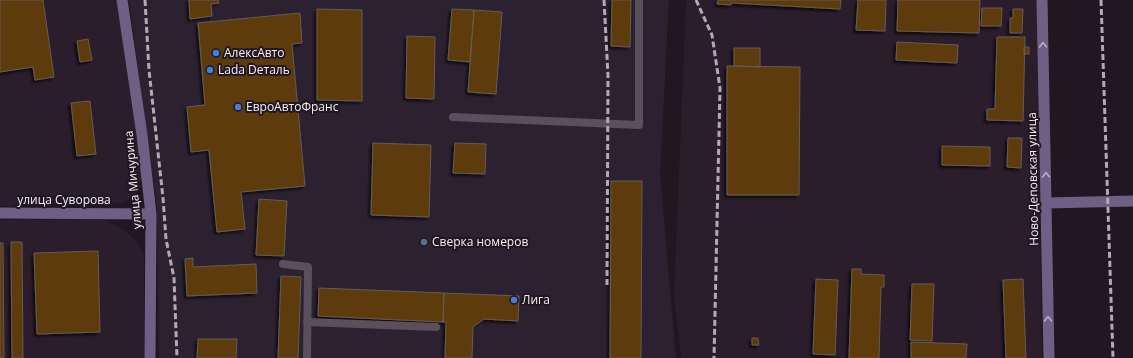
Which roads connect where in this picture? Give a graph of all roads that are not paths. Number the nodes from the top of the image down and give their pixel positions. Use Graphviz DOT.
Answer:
graph roads {
  1 [pos="122,0"];
  2 [pos="639,0"];
  3 [pos="1042,0"];
  4 [pos="453,117"];
  5 [pos="1133,201"];
  6 [pos="1047,203"];
  7 [pos="0,213"];
  8 [pos="151,214"];
  9 [pos="283,264"];
  10 [pos="307,322"];
  11 [pos="436,327"];
  12 [pos="150,358"];
  13 [pos="307,358"];
  14 [pos="1049,358"];
  1 -- 8 [label="street, улица Мичурина"];
  2 -- 4 [label="street"];
  6 -- 3 [label="street, Ново-Деповская улица, one-way"];
  5 -- 6 [label="street"];
  14 -- 6 [label="street, Ново-Деповская улица, one-way"];
  7 -- 8 [label="street, улица Суворова"];
  8 -- 12 [label="street, улица Мичурина"];
  9 -- 10 [label="street"];
  10 -- 11 [label="street"];
  10 -- 13 [label="street"];
}
